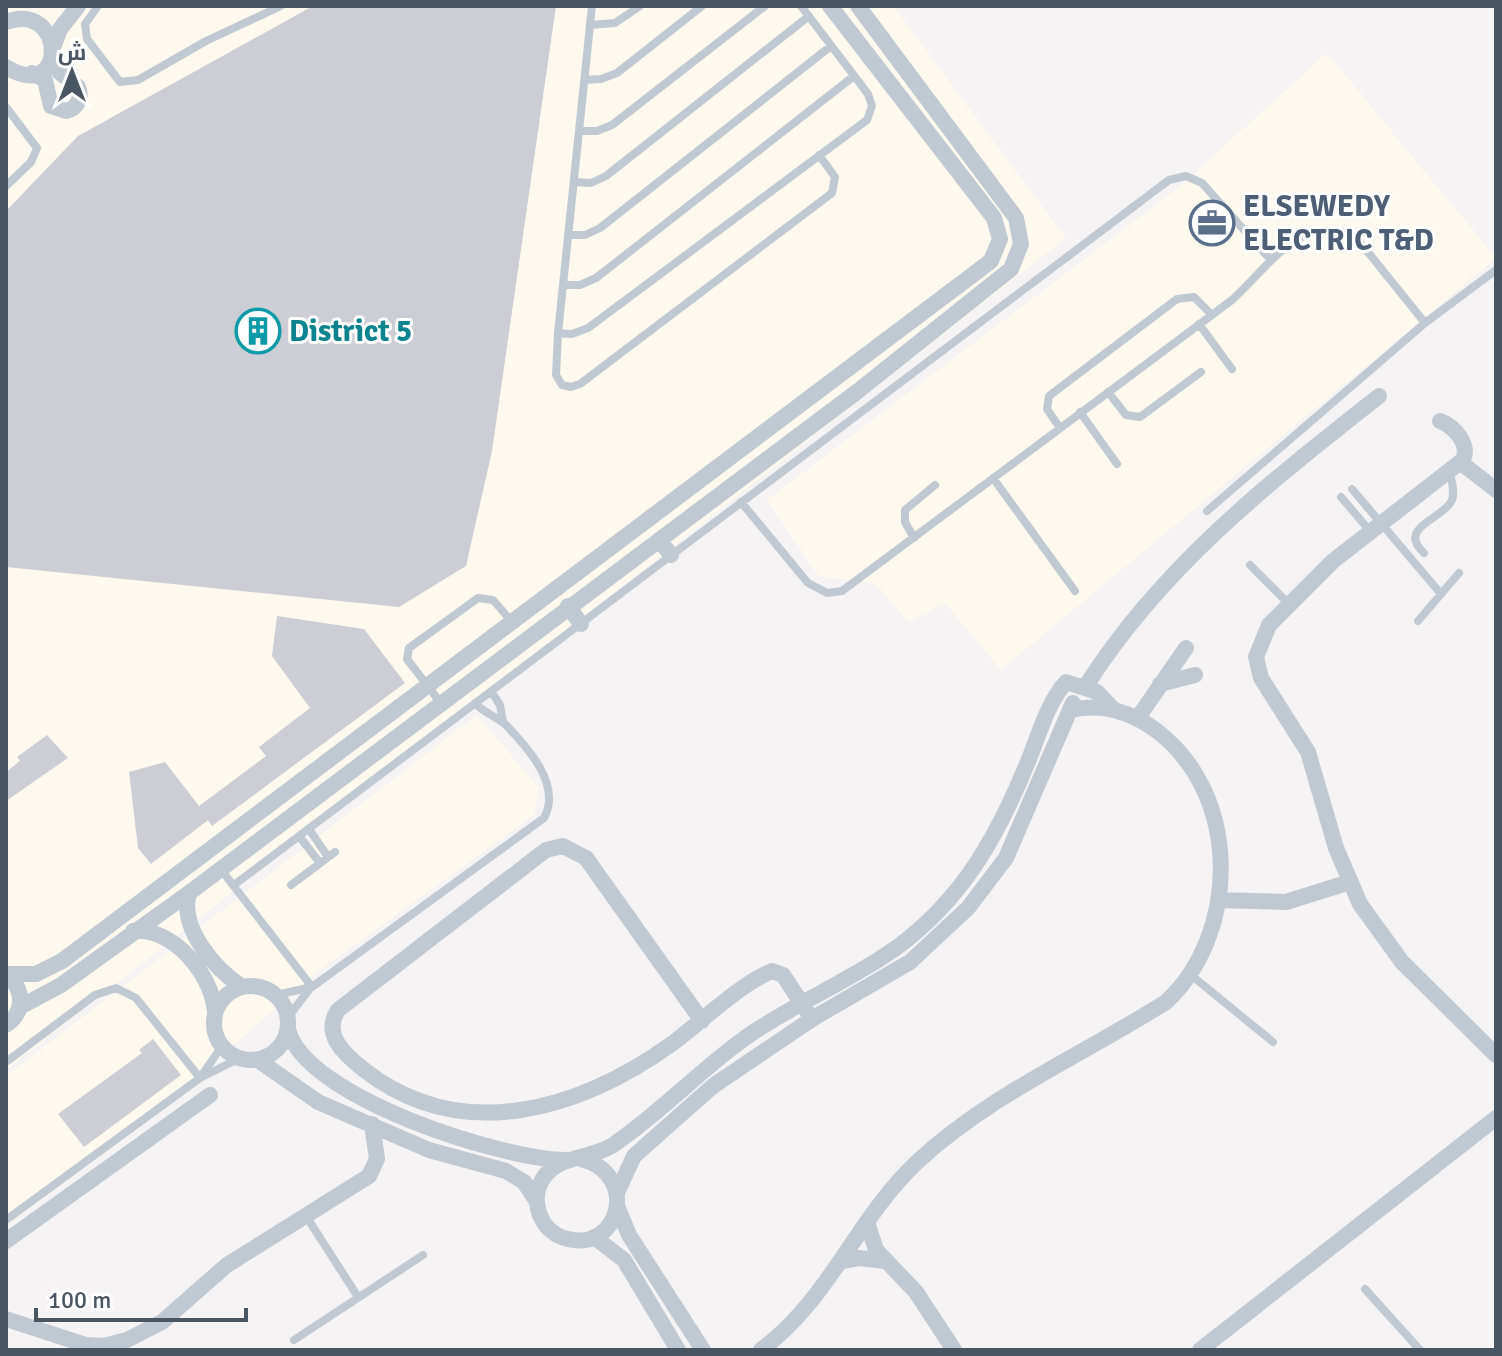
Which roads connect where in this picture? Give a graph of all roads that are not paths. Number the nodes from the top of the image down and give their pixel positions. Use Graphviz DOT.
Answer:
graph roads {
  1 [pos="78,6"];
  2 [pos="98,6"];
  3 [pos="281,6"];
  4 [pos="592,6"];
  5 [pos="640,6"];
  6 [pos="702,6"];
  7 [pos="765,6"];
  8 [pos="801,6"];
  9 [pos="830,6"];
  10 [pos="858,6"];
  11 [pos="29,11"];
  12 [pos="809,16"];
  13 [pos="6,22"];
  14 [pos="590,25"];
  15 [pos="831,46"];
  16 [pos="53,49"];
  17 [pos="8,70"];
  18 [pos="32,73"];
  19 [pos="854,76"];
  20 [pos="585,80"];
  21 [pos="6,107"];
  22 [pos="941,113"];
  23 [pos="924,128"];
  24 [pos="580,131"];
  25 [pos="819,155"];
  26 [pos="574,182"];
  27 [pos="6,186"];
  28 [pos="569,235"];
  29 [pos="1270,259"];
  30 [pos="1496,270"];
  31 [pos="564,285"];
  32 [pos="1212,315"];
  33 [pos="1425,323"];
  34 [pos="1199,324"];
  35 [pos="558,333"];
  36 [pos="1232,369"];
  37 [pos="1201,372"];
  38 [pos="1108,392"];
  39 [pos="1379,396"];
  40 [pos="1080,412"];
  41 [pos="793,414"];
  42 [pos="1440,421"];
  43 [pos="1060,428"];
  44 [pos="806,430"];
  45 [pos="1117,464"];
  46 [pos="1455,466"];
  47 [pos="993,478"];
  48 [pos="935,485"];
  49 [pos="1352,489"];
  50 [pos="1496,490"];
  51 [pos="1341,497"];
  52 [pos="741,502"];
  53 [pos="1207,511"];
  54 [pos="1374,527"];
  55 [pos="914,538"];
  56 [pos="659,540"];
  57 [pos="1424,553"];
  58 [pos="671,555"];
  59 [pos="1250,565"];
  60 [pos="1459,573"];
  61 [pos="1075,591"];
  62 [pos="1441,594"];
  63 [pos="1290,605"];
  64 [pos="568,606"];
  65 [pos="1418,621"];
  66 [pos="513,623"];
  67 [pos="581,624"];
  68 [pos="1186,648"];
  69 [pos="1195,675"];
  70 [pos="1080,684"];
  71 [pos="1159,684"];
  72 [pos="428,686"];
  73 [pos="491,691"];
  74 [pos="440,702"];
  75 [pos="475,703"];
  76 [pos="1071,710"];
  77 [pos="1114,710"];
  78 [pos="1137,719"];
  79 [pos="503,722"];
  80 [pos="348,746"];
  81 [pos="361,762"];
  82 [pos="309,829"];
  83 [pos="299,836"];
  84 [pos="328,857"];
  85 [pos="978,866"];
  86 [pos="219,867"];
  87 [pos="994,876"];
  88 [pos="1347,876"];
  89 [pos="234,885"];
  90 [pos="291,885"];
  91 [pos="189,893"];
  92 [pos="1218,900"];
  93 [pos="133,931"];
  94 [pos="6,975"];
  95 [pos="1191,975"];
  96 [pos="242,987"];
  97 [pos="312,987"];
  98 [pos="276,995"];
  99 [pos="802,1004"];
  100 [pos="20,1007"];
  101 [pos="215,1012"];
  102 [pos="812,1019"];
  103 [pos="702,1021"];
  104 [pos="6,1025"];
  105 [pos="288,1026"];
  106 [pos="1273,1042"];
  107 [pos="222,1046"];
  108 [pos="1496,1055"];
  109 [pos="240,1058"];
  110 [pos="258,1060"];
  111 [pos="6,1062"];
  112 [pos="316,1065"];
  113 [pos="200,1078"];
  114 [pos="298,1089"];
  115 [pos="350,1092"];
  116 [pos="210,1095"];
  117 [pos="447,1107"];
  118 [pos="339,1109"];
  119 [pos="469,1111"];
  120 [pos="1496,1118"];
  121 [pos="372,1124"];
  122 [pos="440,1133"];
  123 [pos="406,1141"];
  124 [pos="471,1142"];
  125 [pos="377,1159"];
  126 [pos="574,1160"];
  127 [pos="617,1199"];
  128 [pos="536,1200"];
  129 [pos="306,1216"];
  130 [pos="6,1220"];
  131 [pos="867,1222"];
  132 [pos="594,1237"];
  133 [pos="6,1241"];
  134 [pos="423,1255"];
  135 [pos="842,1261"];
  136 [pos="885,1261"];
  137 [pos="1365,1289"];
  138 [pos="358,1297"];
  139 [pos="6,1319"];
  140 [pos="294,1340"];
  141 [pos="678,1350"];
  142 [pos="703,1350"];
  143 [pos="761,1350"];
  144 [pos="954,1350"];
  145 [pos="1200,1350"];
  146 [pos="1420,1350"];
  1 -- 16 [label="street"];
  2 -- 3 [label="lane"];
  4 -- 14 [label="lane"];
  5 -- 14 [label="lane"];
  6 -- 20 [label="lane"];
  7 -- 24 [label="lane"];
  8 -- 12 [label="lane"];
  9 -- 23 [label="street"];
  10 -- 22 [label="street"];
  11 -- 13 [label="street"];
  11 -- 16 [label="street"];
  12 -- 15 [label="lane"];
  12 -- 26 [label="lane"];
  14 -- 20 [label="lane"];
  15 -- 19 [label="lane"];
  15 -- 28 [label="lane"];
  16 -- 18 [label="street"];
  16 -- 18 [label="street"];
  17 -- 18 [label="street"];
  19 -- 25 [label="lane"];
  19 -- 31 [label="lane"];
  20 -- 24 [label="lane"];
  21 -- 27 [label="lane"];
  22 -- 23 [label="street"];
  22 -- 44 [label="street"];
  23 -- 41 [label="street"];
  24 -- 26 [label="lane"];
  25 -- 35 [label="lane"];
  25 -- 35 [label="lane"];
  26 -- 28 [label="lane"];
  28 -- 31 [label="lane"];
  29 -- 32 [label="lane"];
  29 -- 33 [label="lane"];
  29 -- 52 [label="lane"];
  30 -- 33 [label="lane"];
  31 -- 35 [label="lane"];
  32 -- 34 [label="lane"];
  32 -- 43 [label="lane"];
  33 -- 53 [label="lane"];
  34 -- 36 [label="lane"];
  34 -- 38 [label="lane"];
  37 -- 38 [label="lane"];
  38 -- 40 [label="lane"];
  39 -- 70 [label="street"];
  40 -- 43 [label="lane"];
  40 -- 45 [label="lane"];
  41 -- 44 [label="street"];
  41 -- 66 [label="street"];
  42 -- 46 [label="street"];
  43 -- 47 [label="lane"];
  44 -- 56 [label="street"];
  46 -- 50 [label="street"];
  46 -- 54 [label="street"];
  46 -- 57 [label="lane"];
  47 -- 55 [label="lane"];
  47 -- 61 [label="lane"];
  48 -- 55 [label="lane"];
  49 -- 54 [label="lane"];
  51 -- 54 [label="lane"];
  52 -- 55 [label="lane"];
  52 -- 58 [label="lane"];
  54 -- 62 [label="lane"];
  54 -- 63 [label="street"];
  56 -- 58 [label="street"];
  56 -- 64 [label="street"];
  58 -- 67 [label="lane"];
  59 -- 63 [label="lane"];
  60 -- 62 [label="lane"];
  62 -- 65 [label="lane"];
  63 -- 88 [label="street"];
  64 -- 67 [label="street"];
  64 -- 74 [label="street"];
  66 -- 72 [label="street"];
  66 -- 72 [label="lane"];
  67 -- 73 [label="lane"];
  68 -- 71 [label="street"];
  69 -- 71 [label="street"];
  70 -- 76 [label="street"];
  70 -- 77 [label="street"];
  70 -- 85 [label="street"];
  71 -- 78 [label="street"];
  72 -- 74 [label="lane"];
  72 -- 80 [label="street"];
  73 -- 75 [label="lane"];
  73 -- 79 [label="lane"];
  74 -- 81 [label="street"];
  75 -- 79 [label="lane"];
  75 -- 82 [label="lane"];
  76 -- 77 [label="street"];
  76 -- 87 [label="street"];
  77 -- 78 [label="street"];
  78 -- 92 [label="street"];
  79 -- 97 [label="lane"];
  80 -- 81 [label="street"];
  80 -- 94 [label="street"];
  81 -- 86 [label="street"];
  82 -- 83 [label="lane"];
  82 -- 84 [label="lane"];
  83 -- 84 [label="lane"];
  83 -- 89 [label="lane"];
  84 -- 90 [label="lane"];
  85 -- 87 [label="street"];
  85 -- 99 [label="street"];
  86 -- 89 [label="lane"];
  86 -- 91 [label="street"];
  87 -- 102 [label="street"];
  88 -- 92 [label="street"];
  88 -- 108 [label="street"];
  89 -- 97 [label="lane"];
  91 -- 93 [label="street"];
  91 -- 96 [label="street"];
  92 -- 95 [label="street"];
  93 -- 100 [label="street"];
  93 -- 101 [label="street"];
  94 -- 100 [label="street"];
  95 -- 106 [label="lane"];
  95 -- 131 [label="street"];
  96 -- 98 [label="street"];
  96 -- 101 [label="street"];
  97 -- 98 [label="lane"];
  97 -- 105 [label="lane"];
  98 -- 105 [label="street"];
  99 -- 102 [label="street"];
  99 -- 103 [label="street"];
  99 -- 126 [label="street"];
  100 -- 104 [label="street"];
  101 -- 107 [label="street"];
  102 -- 127 [label="street"];
  103 -- 117 [label="street"];
  103 -- 119 [label="street"];
  105 -- 110 [label="street"];
  105 -- 112 [label="street"];
  107 -- 109 [label="street"];
  107 -- 113 [label="lane"];
  109 -- 110 [label="street"];
  109 -- 113 [label="lane"];
  110 -- 114 [label="street"];
  111 -- 113 [label="lane"];
  112 -- 114 [label="street"];
  112 -- 115 [label="street"];
  113 -- 130 [label="lane"];
  114 -- 118 [label="street"];
  115 -- 118 [label="street"];
  115 -- 122 [label="street"];
  116 -- 133 [label="street"];
  117 -- 119 [label="street"];
  117 -- 122 [label="street"];
  118 -- 121 [label="street"];
  119 -- 124 [label="street"];
  120 -- 145 [label="street"];
  121 -- 123 [label="street"];
  121 -- 125 [label="street"];
  122 -- 124 [label="street"];
  123 -- 125 [label="street"];
  123 -- 128 [label="street"];
  124 -- 126 [label="street"];
  125 -- 129 [label="street"];
  126 -- 127 [label="street"];
  126 -- 128 [label="street"];
  127 -- 132 [label="street"];
  127 -- 142 [label="street"];
  128 -- 132 [label="street"];
  129 -- 138 [label="lane"];
  129 -- 139 [label="street"];
  131 -- 135 [label="street"];
  131 -- 136 [label="street"];
  132 -- 141 [label="street"];
  134 -- 138 [label="lane"];
  135 -- 136 [label="street"];
  135 -- 143 [label="street"];
  136 -- 144 [label="street"];
  137 -- 146 [label="lane"];
  138 -- 140 [label="lane"];
}
